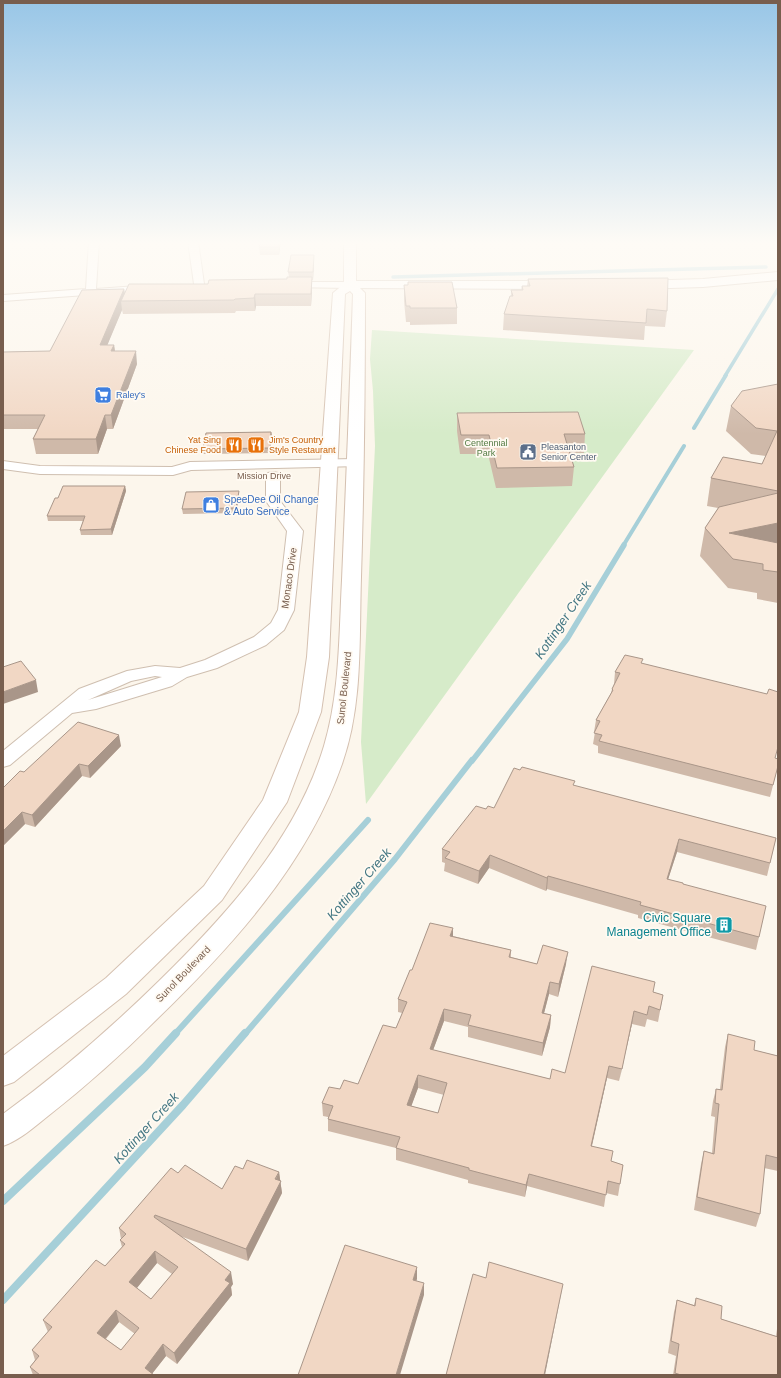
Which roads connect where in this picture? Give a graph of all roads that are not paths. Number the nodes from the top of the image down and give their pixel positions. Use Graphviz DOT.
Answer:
graph roads {
  1 [pos="337,305"];
  2 [pos="359,305"];
  3 [pos="3,465"];
  4 [pos="328,470"];
  5 [pos="356,470"];
  6 [pos="173,471"];
  7 [pos="273,476"];
  8 [pos="3,761"];
  9 [pos="3,1073"];
  10 [pos="3,1132"];
  1 -- 4 [label="main road"];
  2 -- 5 [label="main road, Sunol Boulevard"];
  3 -- 6 [label="street, Mission Drive"];
  4 -- 5 [label="street, Mission Drive"];
  4 -- 6 [label="street, Mission Drive"];
  4 -- 7 [label="street, Mission Drive"];
  4 -- 9 [label="main road"];
  5 -- 10 [label="main road, Sunol Boulevard"];
  6 -- 7 [label="street, Mission Drive"];
  7 -- 8 [label="street, Monaco Drive"];
}
